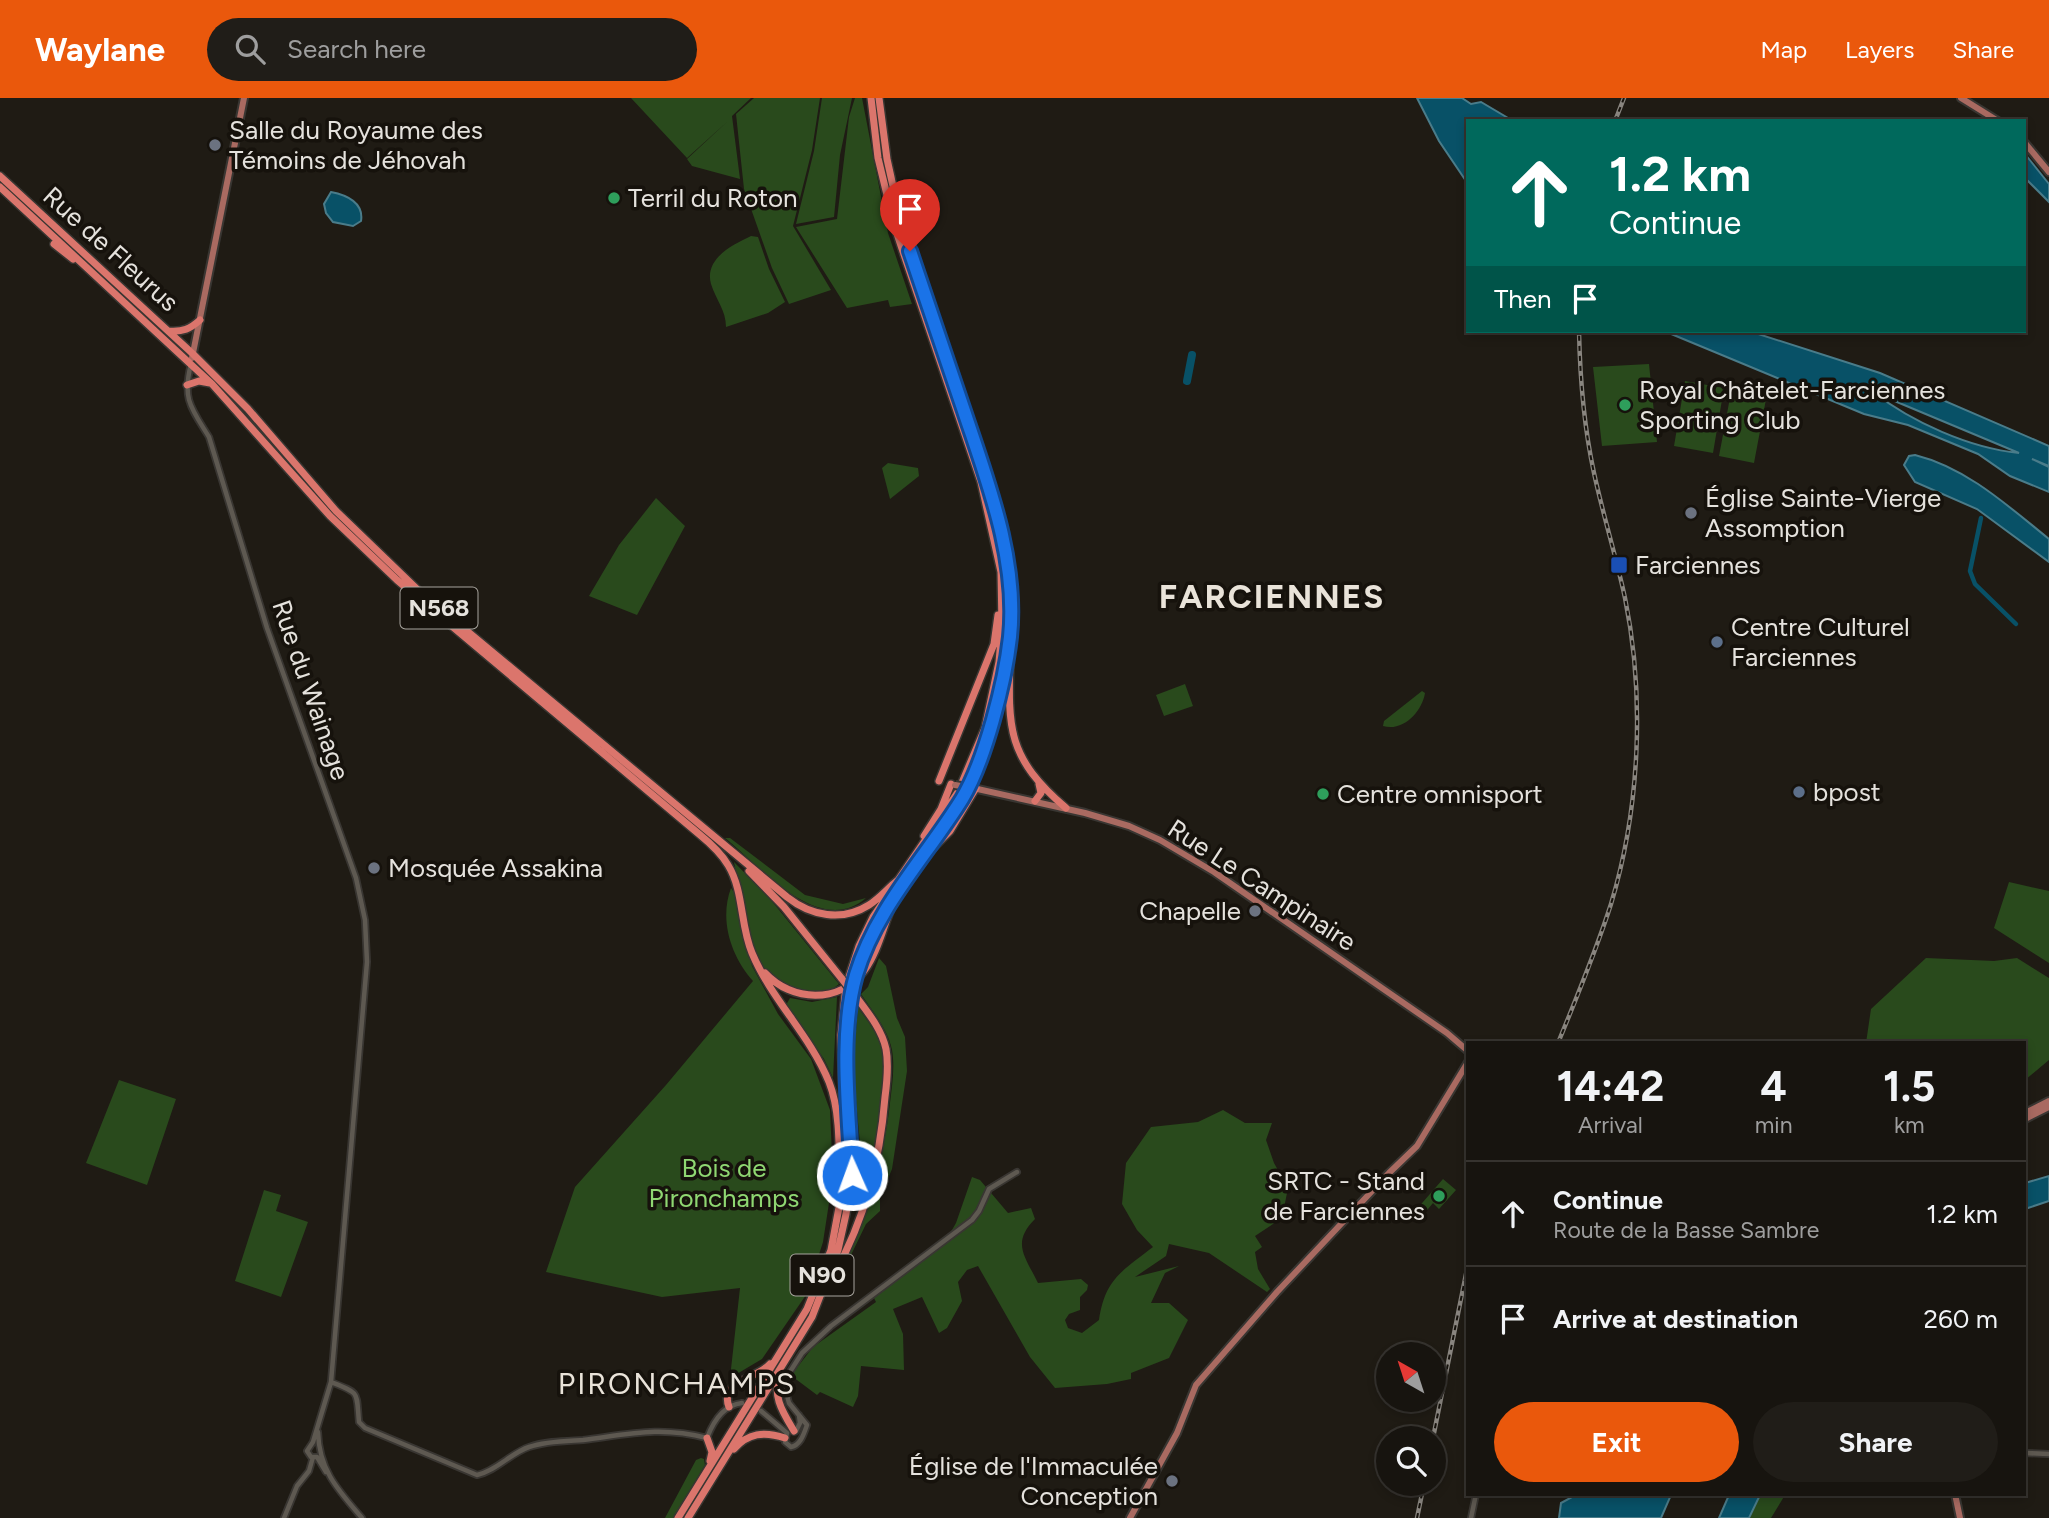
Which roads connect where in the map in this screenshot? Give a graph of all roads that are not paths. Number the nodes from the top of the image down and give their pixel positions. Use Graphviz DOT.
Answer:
graph roads {
  1 [pos="244,98"];
  2 [pos="871,98"];
  3 [pos="879,98"];
  4 [pos="1966,99"];
  5 [pos="1995,119"];
  6 [pos="2001,119"];
  7 [pos="2026,138"];
  8 [pos="2026,144"];
  9 [pos="2049,165"];
  10 [pos="2049,172"];
  11 [pos="0,176"];
  12 [pos="0,187"];
  13 [pos="54,244"];
  14 [pos="82,263"];
  15 [pos="200,320"];
  16 [pos="170,331"];
  17 [pos="193,354"];
  18 [pos="191,364"];
  19 [pos="212,384"];
  20 [pos="187,385"];
  21 [pos="955,397"];
  22 [pos="960,412"];
  23 [pos="1001,590"];
  24 [pos="1010,637"];
  25 [pos="939,781"];
  26 [pos="1039,783"];
  27 [pos="953,785"];
  28 [pos="974,788"];
  29 [pos="1035,801"];
  30 [pos="1066,808"];
  31 [pos="723,845"];
  32 [pos="919,850"];
  33 [pos="920,859"];
  34 [pos="898,880"];
  35 [pos="895,895"];
  36 [pos="758,965"];
  37 [pos="845,979"];
  38 [pos="852,995"];
  39 [pos="1466,1050"];
  40 [pos="1466,1065"];
  41 [pos="2049,1101"];
  42 [pos="2049,1107"];
  43 [pos="2026,1112"];
  44 [pos="2026,1118"];
  45 [pos="1017,1172"];
  46 [pos="840,1205"];
  47 [pos="821,1296"];
  48 [pos="812,1317"];
  49 [pos="797,1327"];
  50 [pos="331,1382"];
  51 [pos="742,1403"];
  52 [pos="729,1407"];
  53 [pos="761,1411"];
  54 [pos="799,1414"];
  55 [pos="318,1424"];
  56 [pos="790,1433"];
  57 [pos="801,1437"];
  58 [pos="707,1438"];
  59 [pos="312,1444"];
  60 [pos="318,1445"];
  61 [pos="2026,1453"];
  62 [pos="2049,1454"];
  63 [pos="317,1456"];
  64 [pos="709,1484"];
  65 [pos="1476,1496"];
  66 [pos="1955,1496"];
  67 [pos="690,1499"];
  68 [pos="284,1518"];
  69 [pos="362,1518"];
  70 [pos="678,1518"];
  71 [pos="688,1518"];
  72 [pos="1130,1518"];
  73 [pos="1471,1518"];
  74 [pos="1960,1518"];
  1 -- 15 [label="main road"];
  2 -- 21 [label="highway, N90"];
  3 -- 21 [label="highway, N90"];
  4 -- 5 [label="main road"];
  4 -- 6 [label="main road"];
  7 -- 9 [label="main road"];
  8 -- 10 [label="main road"];
  11 -- 16 [label="highway, Rue de Fleurus / N568"];
  12 -- 14 [label="highway, Rue de Fleurus / N568"];
  13 -- 14 [label="highway"];
  14 -- 18 [label="highway, Rue de Fleurus / N568"];
  15 -- 16 [label="highway"];
  15 -- 17 [label="main road"];
  16 -- 17 [label="highway, Rue de Fleurus / N568"];
  17 -- 18 [label="main road"];
  17 -- 31 [label="highway, N568"];
  18 -- 19 [label="highway, N568"];
  18 -- 20 [label="street, Rue du Wainage"];
  19 -- 20 [label="highway"];
  19 -- 36 [label="highway, N568"];
  20 -- 50 [label="street, Rue du Wainage"];
  21 -- 22 [label="highway, N90"];
  22 -- 23 [label="highway, N90"];
  22 -- 24 [label="highway, N90"];
  23 -- 25 [label="highway"];
  23 -- 32 [label="highway, N90"];
  24 -- 26 [label="highway"];
  24 -- 33 [label="highway, N90"];
  25 -- 27 [label="main road"];
  26 -- 29 [label="highway"];
  26 -- 30 [label="highway"];
  27 -- 28 [label="main road, Rue Le Campinaire, bridge"];
  27 -- 32 [label="highway"];
  28 -- 29 [label="main road, Rue Le Campinaire"];
  28 -- 33 [label="highway"];
  29 -- 30 [label="main road, Rue Le Campinaire"];
  30 -- 39 [label="main road, Rue Le Campinaire"];
  31 -- 34 [label="highway"];
  31 -- 37 [label="highway"];
  32 -- 34 [label="highway, N90"];
  33 -- 35 [label="highway, N90"];
  34 -- 37 [label="highway, N90"];
  35 -- 36 [label="highway"];
  35 -- 38 [label="highway, N90, bridge"];
  36 -- 46 [label="highway"];
  37 -- 38 [label="highway, bridge"];
  37 -- 38 [label="highway, N90, bridge"];
  38 -- 46 [label="highway, N90"];
  38 -- 47 [label="highway, N90"];
  38 -- 47 [label="highway"];
  40 -- 72 [label="main road"];
  41 -- 43 [label="main road"];
  42 -- 44 [label="main road"];
  45 -- 54 [label="street"];
  46 -- 49 [label="highway, N90"];
  47 -- 48 [label="highway, N90"];
  48 -- 56 [label="highway"];
  48 -- 64 [label="highway, N90"];
  49 -- 52 [label="highway"];
  49 -- 67 [label="highway, N90"];
  50 -- 55 [label="street, Rue du Wainage"];
  50 -- 58 [label="street"];
  51 -- 52 [label="street"];
  52 -- 58 [label="street"];
  53 -- 56 [label="street"];
  54 -- 56 [label="street"];
  54 -- 57 [label="street"];
  55 -- 59 [label="street, Rue du Wainage"];
  55 -- 60 [label="street"];
  56 -- 57 [label="street"];
  56 -- 57 [label="street"];
  56 -- 64 [label="highway"];
  58 -- 67 [label="highway"];
  59 -- 60 [label="street"];
  59 -- 63 [label="street"];
  60 -- 63 [label="street"];
  61 -- 62 [label="street"];
  63 -- 68 [label="street"];
  63 -- 69 [label="street"];
  64 -- 71 [label="highway, N90"];
  65 -- 73 [label="street"];
  66 -- 74 [label="main road"];
  67 -- 70 [label="highway, N90"];
}
